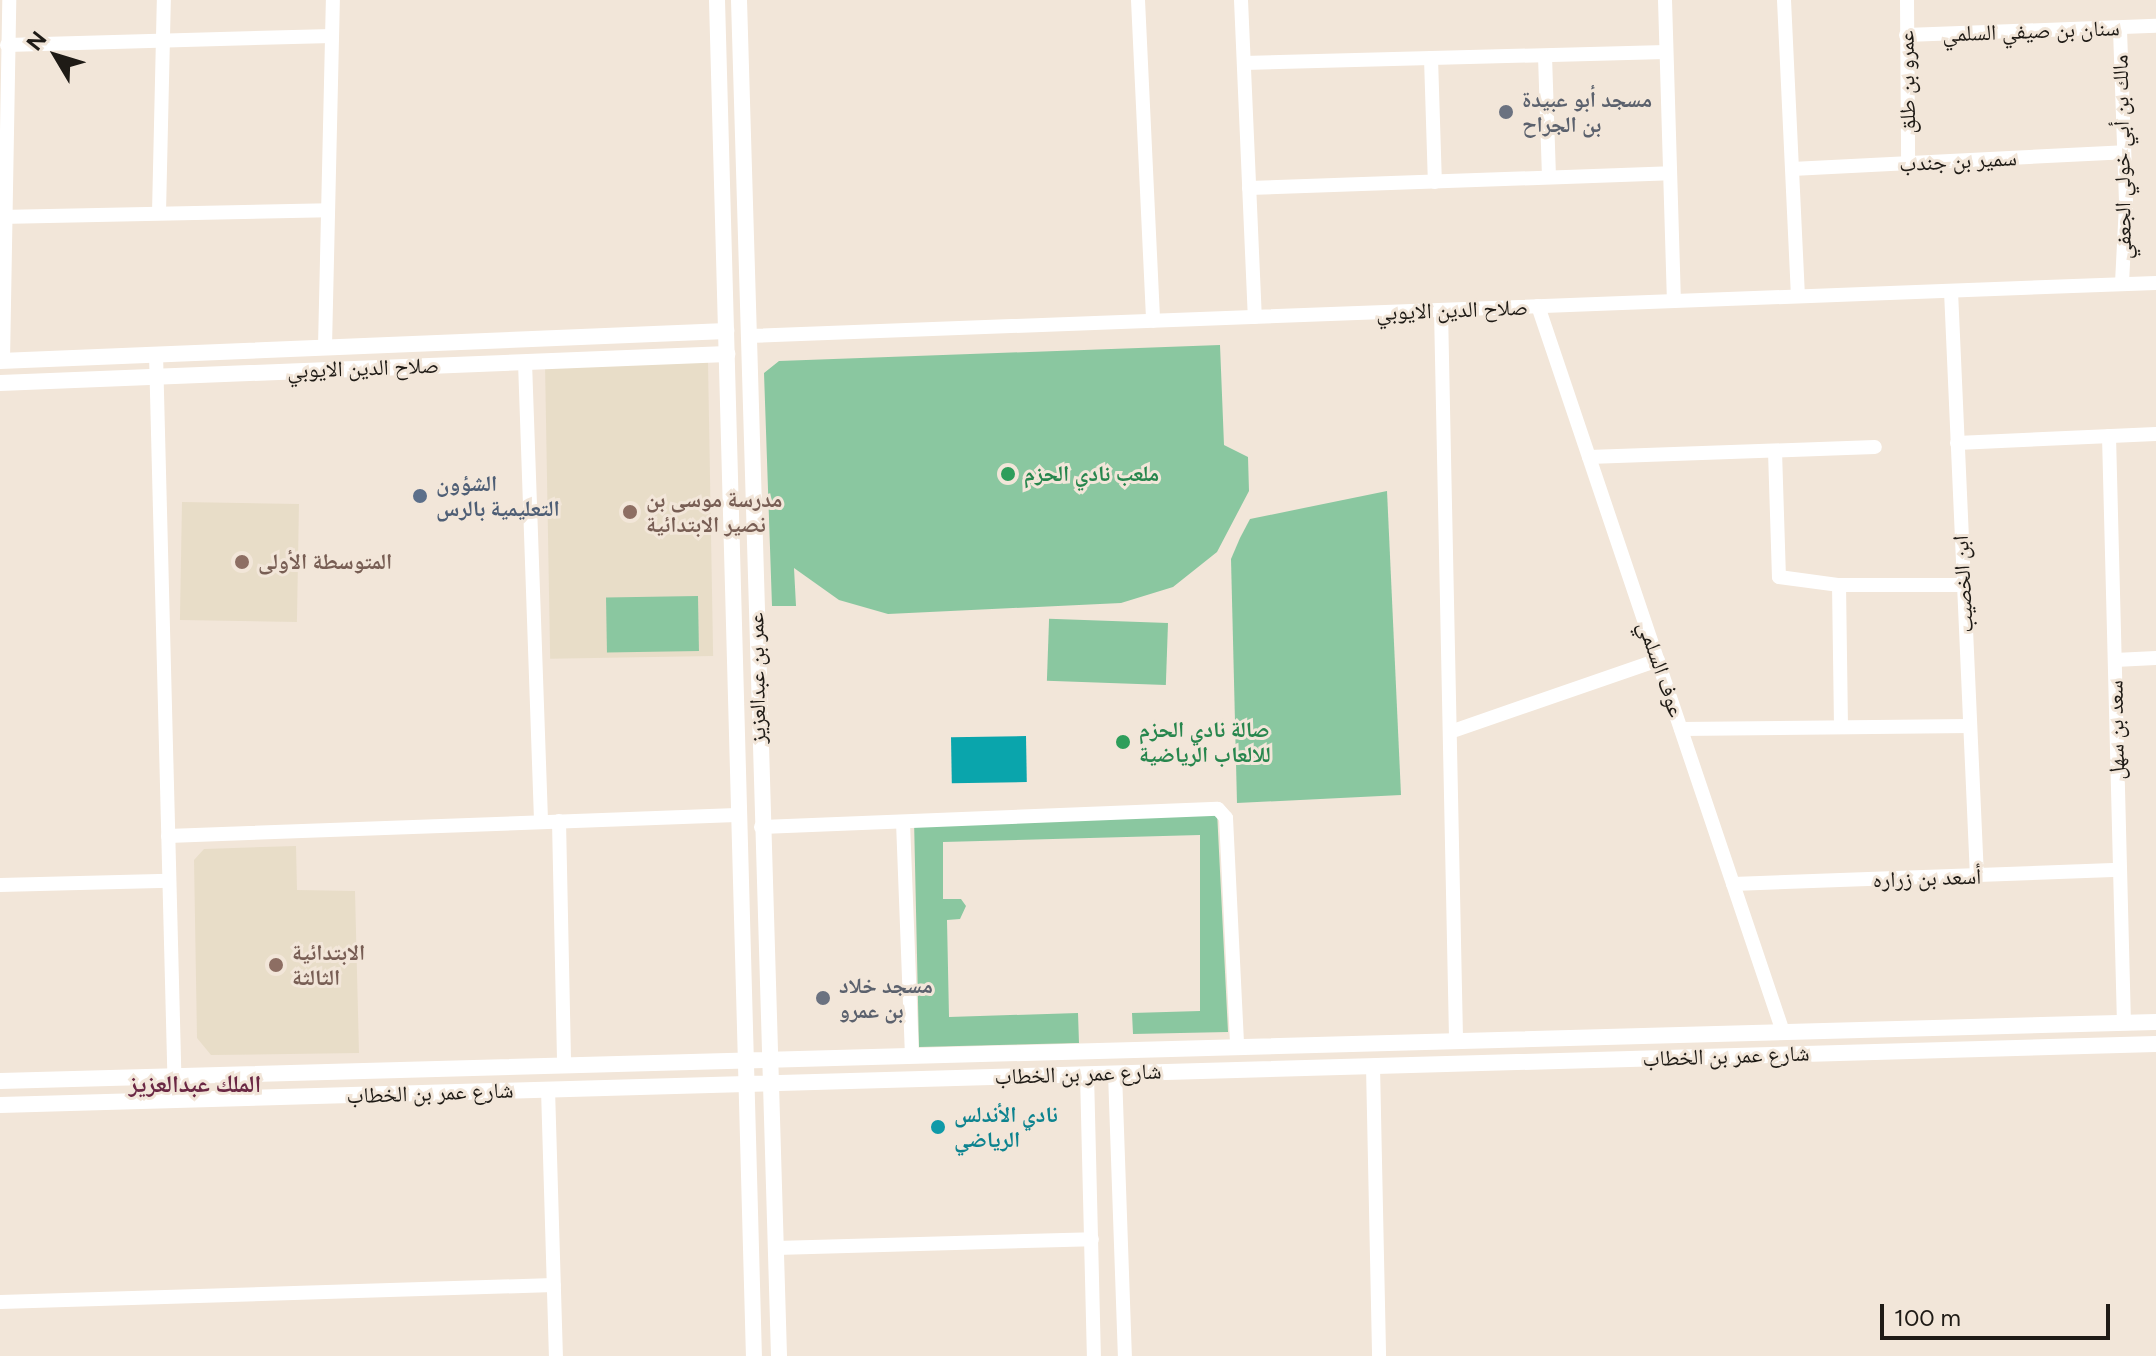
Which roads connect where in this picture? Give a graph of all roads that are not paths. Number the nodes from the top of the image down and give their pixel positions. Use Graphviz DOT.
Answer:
graph roads {
  1 [pos="9,0"];
  2 [pos="164,0"];
  3 [pos="333,0"];
  4 [pos="717,0"];
  5 [pos="739,0"];
  6 [pos="1138,0"];
  7 [pos="1241,0"];
  8 [pos="1665,0"];
  9 [pos="1784,0"];
  10 [pos="1907,0"];
  11 [pos="2156,26"];
  12 [pos="2120,30"];
  13 [pos="1906,35"];
  14 [pos="332,36"];
  15 [pos="163,42"];
  16 [pos="1666,52"];
  17 [pos="5,53"];
  18 [pos="1545,56"];
  19 [pos="1431,58"];
  20 [pos="1244,63"];
  21 [pos="2124,152"];
  22 [pos="1908,163"];
  23 [pos="1792,169"];
  24 [pos="1670,173"];
  25 [pos="1549,177"];
  26 [pos="1435,182"];
  27 [pos="1249,188"];
  28 [pos="328,210"];
  29 [pos="159,213"];
  30 [pos="1,217"];
  31 [pos="2156,283"];
  32 [pos="2122,284"];
  33 [pos="1951,291"];
  34 [pos="1798,296"];
  35 [pos="1674,301"];
  36 [pos="1538,306"];
  37 [pos="1441,310"];
  38 [pos="1255,317"];
  39 [pos="1153,321"];
  40 [pos="726,331"];
  41 [pos="748,336"];
  42 [pos="325,347"];
  43 [pos="156,354"];
  44 [pos="727,354"];
  45 [pos="1,361"];
  46 [pos="525,362"];
  47 [pos="156,376"];
  48 [pos="0,383"];
  49 [pos="2156,434"];
  50 [pos="2109,436"];
  51 [pos="1957,443"];
  52 [pos="1875,447"];
  53 [pos="1775,451"];
  54 [pos="1589,457"];
  55 [pos="1839,585"];
  56 [pos="1963,585"];
  57 [pos="2156,658"];
  58 [pos="1658,660"];
  59 [pos="2115,660"];
  60 [pos="1970,726"];
  61 [pos="1841,727"];
  62 [pos="1681,729"];
  63 [pos="1450,732"];
  64 [pos="737,815"];
  65 [pos="559,821"];
  66 [pos="541,822"];
  67 [pos="903,822"];
  68 [pos="761,827"];
  69 [pos="168,836"];
  70 [pos="2120,870"];
  71 [pos="1977,877"];
  72 [pos="169,881"];
  73 [pos="1733,884"];
  74 [pos="0,885"];
  75 [pos="2156,1022"];
  76 [pos="2124,1023"];
  77 [pos="1783,1032"];
  78 [pos="1456,1041"];
  79 [pos="2156,1044"];
  80 [pos="1237,1047"];
  81 [pos="912,1056"];
  82 [pos="746,1060"];
  83 [pos="771,1060"];
  84 [pos="564,1065"];
  85 [pos="1373,1066"];
  86 [pos="1115,1073"];
  87 [pos="1087,1074"];
  88 [pos="174,1076"];
  89 [pos="0,1081"];
  90 [pos="772,1083"];
  91 [pos="746,1084"];
  92 [pos="548,1089"];
  93 [pos="175,1100"];
  94 [pos="0,1105"];
  95 [pos="1092,1239"];
  96 [pos="776,1248"];
  97 [pos="554,1285"];
  98 [pos="0,1302"];
  99 [pos="556,1356"];
  100 [pos="754,1356"];
  101 [pos="779,1356"];
  102 [pos="1094,1356"];
  103 [pos="1125,1356"];
  104 [pos="1379,1356"];
  1 -- 17 [label="street"];
  2 -- 15 [label="street"];
  3 -- 14 [label="street"];
  4 -- 40 [label="street, عمر بن عبدالعزيز"];
  5 -- 41 [label="street, عمر بن عبدالعزيز"];
  6 -- 39 [label="street"];
  7 -- 20 [label="street"];
  8 -- 16 [label="street"];
  9 -- 23 [label="street"];
  10 -- 13 [label="street, عمرو بن طلق"];
  11 -- 12 [label="street, سنان بن صيفي السلمي"];
  12 -- 13 [label="street, سنان بن صيفي السلمي"];
  12 -- 21 [label="street, مالك بن أبي خولي الجعفي"];
  13 -- 22 [label="street, عمرو بن طلق"];
  14 -- 15 [label="street"];
  14 -- 28 [label="street"];
  15 -- 17 [label="street"];
  15 -- 29 [label="street"];
  16 -- 18 [label="street"];
  16 -- 24 [label="street"];
  17 -- 30 [label="street"];
  18 -- 19 [label="street"];
  18 -- 25 [label="street"];
  19 -- 20 [label="street"];
  19 -- 26 [label="street"];
  20 -- 27 [label="street"];
  21 -- 22 [label="street, سمير بن جندب"];
  21 -- 32 [label="street, مالك بن أبي خولي الجعفي"];
  22 -- 23 [label="street, سمير بن جندب"];
  23 -- 34 [label="street"];
  24 -- 25 [label="street"];
  24 -- 35 [label="street"];
  25 -- 26 [label="street"];
  26 -- 27 [label="street"];
  27 -- 38 [label="street"];
  28 -- 29 [label="street"];
  28 -- 42 [label="street"];
  29 -- 30 [label="street"];
  30 -- 45 [label="street"];
  31 -- 32 [label="street, صلاح الدين الايوبي"];
  32 -- 33 [label="street, صلاح الدين الايوبي"];
  33 -- 34 [label="street, صلاح الدين الايوبي"];
  33 -- 51 [label="street, ابن الخصيب"];
  34 -- 35 [label="street, صلاح الدين الايوبي"];
  35 -- 36 [label="street, صلاح الدين الايوبي"];
  36 -- 37 [label="street, صلاح الدين الايوبي"];
  36 -- 54 [label="street, عوف السلمي"];
  37 -- 38 [label="street, صلاح الدين الايوبي"];
  37 -- 63 [label="street"];
  38 -- 39 [label="street, صلاح الدين الايوبي"];
  39 -- 41 [label="street, صلاح الدين الايوبي"];
  40 -- 42 [label="street, صلاح الدين الايوبي"];
  40 -- 44 [label="street, عمر بن عبدالعزيز"];
  41 -- 68 [label="street, عمر بن عبدالعزيز"];
  42 -- 43 [label="street, صلاح الدين الايوبي"];
  43 -- 45 [label="street, صلاح الدين الايوبي"];
  43 -- 47 [label="street"];
  44 -- 46 [label="street, صلاح الدين الايوبي"];
  44 -- 64 [label="street, عمر بن عبدالعزيز"];
  46 -- 47 [label="street, صلاح الدين الايوبي"];
  46 -- 66 [label="street"];
  47 -- 48 [label="street, صلاح الدين الايوبي"];
  47 -- 69 [label="street"];
  49 -- 50 [label="street"];
  50 -- 51 [label="street"];
  50 -- 59 [label="street, سعد بن سهل"];
  51 -- 56 [label="street, ابن الخصيب"];
  52 -- 53 [label="street"];
  53 -- 54 [label="street"];
  53 -- 55 [label="street"];
  54 -- 58 [label="street, عوف السلمي"];
  55 -- 56 [label="street"];
  55 -- 61 [label="street"];
  56 -- 60 [label="street, ابن الخصيب"];
  57 -- 59 [label="street"];
  58 -- 62 [label="street, عوف السلمي"];
  58 -- 63 [label="street"];
  59 -- 70 [label="street, سعد بن سهل"];
  60 -- 61 [label="street"];
  60 -- 71 [label="street, ابن الخصيب"];
  61 -- 62 [label="street"];
  62 -- 73 [label="street, عوف السلمي"];
  63 -- 78 [label="street"];
  64 -- 65 [label="street"];
  64 -- 82 [label="street, عمر بن عبدالعزيز"];
  65 -- 66 [label="street"];
  65 -- 84 [label="street"];
  66 -- 69 [label="street"];
  67 -- 68 [label="street"];
  67 -- 80 [label="street"];
  67 -- 81 [label="street"];
  68 -- 83 [label="street, عمر بن عبدالعزيز"];
  69 -- 72 [label="street"];
  70 -- 71 [label="street, أسعد بن زراره"];
  70 -- 76 [label="street, سعد بن سهل"];
  71 -- 73 [label="street, أسعد بن زراره"];
  72 -- 74 [label="street"];
  72 -- 88 [label="street"];
  73 -- 77 [label="street, عوف السلمي"];
  75 -- 76 [label="street, شارع عمر بن الخطاب"];
  76 -- 77 [label="street, شارع عمر بن الخطاب"];
  77 -- 78 [label="street, شارع عمر بن الخطاب"];
  78 -- 80 [label="street, شارع عمر بن الخطاب"];
  79 -- 85 [label="street, شارع عمر بن الخطاب"];
  80 -- 81 [label="street, شارع عمر بن الخطاب"];
  81 -- 83 [label="street, شارع عمر بن الخطاب"];
  82 -- 83 [label="street, شارع عمر بن الخطاب"];
  82 -- 84 [label="street, شارع عمر بن الخطاب"];
  82 -- 91 [label="street, عمر بن عبدالعزيز"];
  83 -- 90 [label="street, عمر بن عبدالعزيز"];
  84 -- 88 [label="street, شارع عمر بن الخطاب"];
  85 -- 86 [label="street, شارع عمر بن الخطاب"];
  85 -- 104 [label="street"];
  86 -- 87 [label="street, شارع عمر بن الخطاب"];
  86 -- 103 [label="street"];
  87 -- 90 [label="street, شارع عمر بن الخطاب"];
  87 -- 95 [label="street"];
  88 -- 89 [label="street, شارع عمر بن الخطاب"];
  88 -- 93 [label="street"];
  90 -- 91 [label="street, شارع عمر بن الخطاب"];
  90 -- 96 [label="street, عمر بن عبدالعزيز"];
  91 -- 92 [label="street, شارع عمر بن الخطاب"];
  91 -- 100 [label="street, عمر بن عبدالعزيز"];
  92 -- 93 [label="street, شارع عمر بن الخطاب"];
  92 -- 97 [label="street"];
  93 -- 94 [label="street, شارع عمر بن الخطاب"];
  95 -- 96 [label="street"];
  95 -- 102 [label="street"];
  96 -- 101 [label="street, عمر بن عبدالعزيز"];
  97 -- 98 [label="street"];
  97 -- 99 [label="street"];
}
